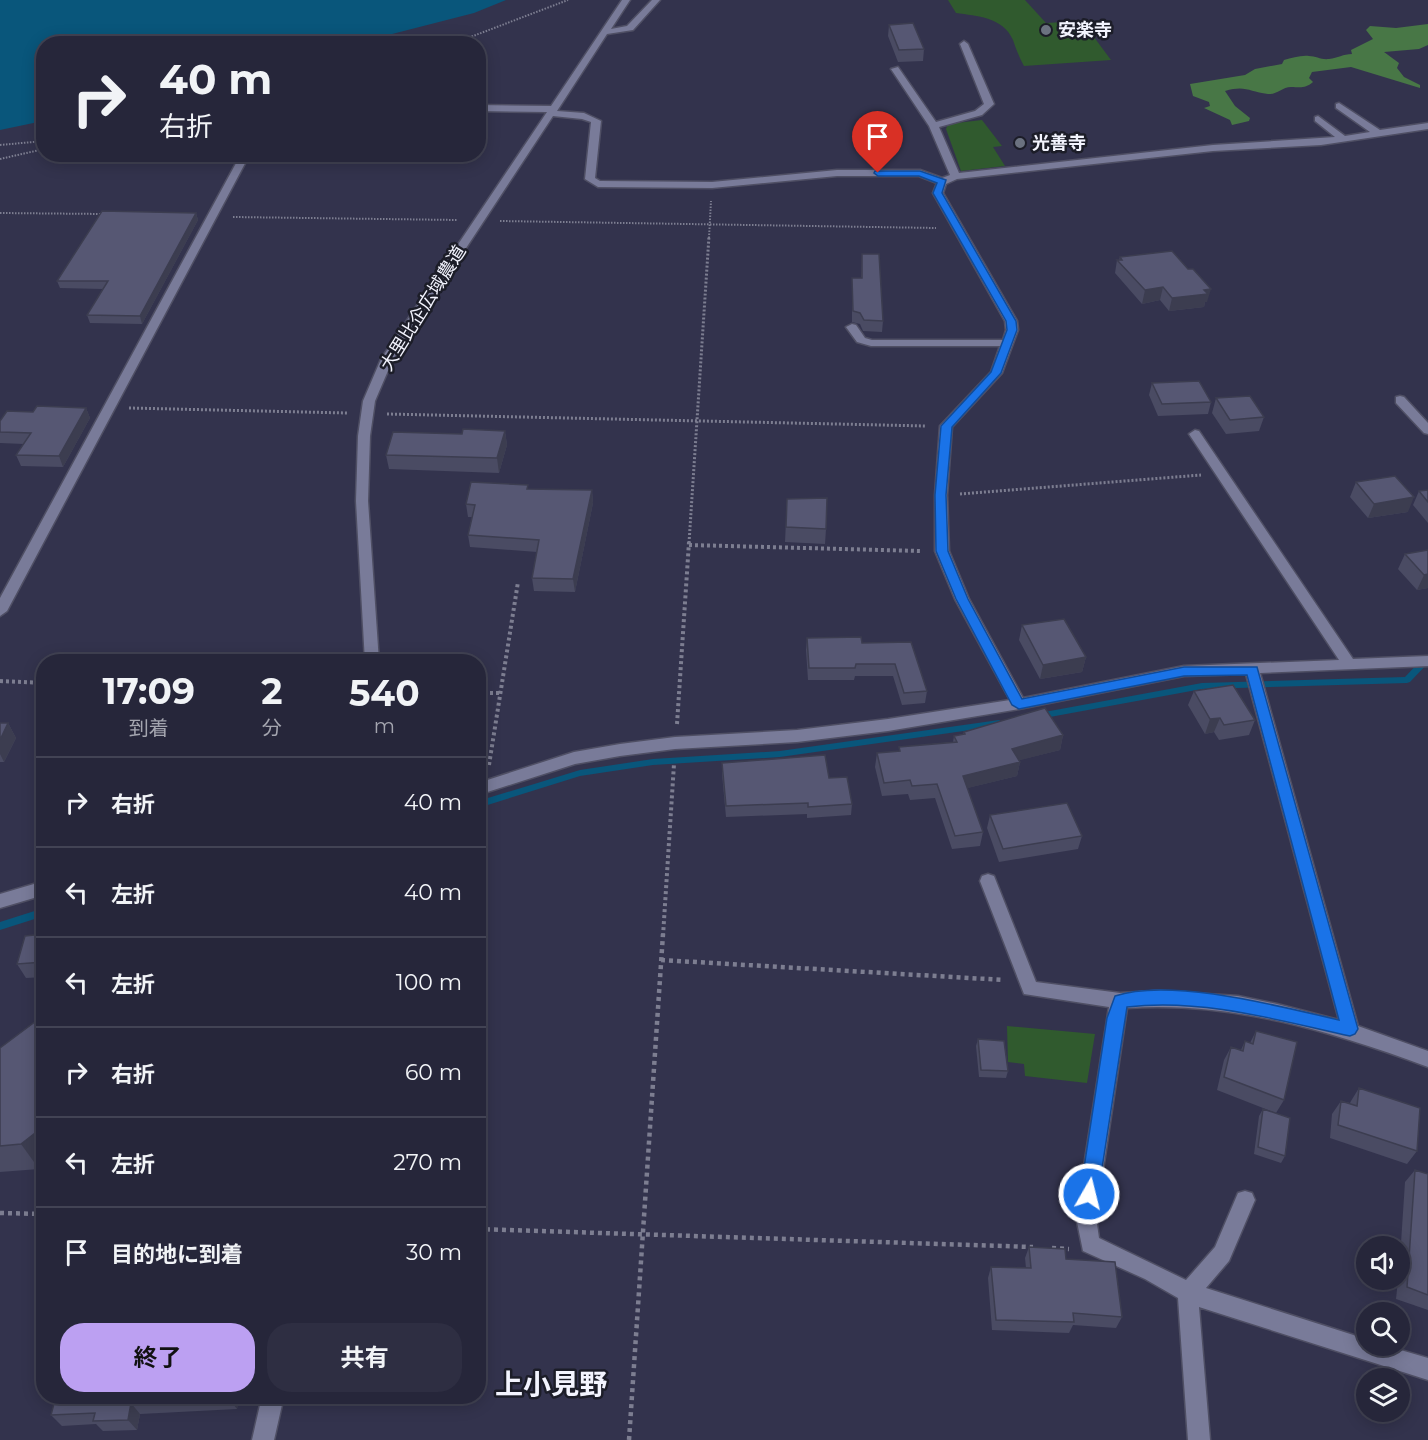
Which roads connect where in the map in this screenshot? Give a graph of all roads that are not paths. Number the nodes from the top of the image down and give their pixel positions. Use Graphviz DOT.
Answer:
graph roads {
  1 [pos="626,0"];
  2 [pos="656,0"];
  3 [pos="605,32"];
  4 [pos="964,44"];
  5 [pos="895,69"];
  6 [pos="1339,106"];
  7 [pos="486,108"];
  8 [pos="552,111"];
  9 [pos="1318,119"];
  10 [pos="934,126"];
  11 [pos="1428,126"];
  12 [pos="1379,134"];
  13 [pos="1343,139"];
  14 [pos="242,162"];
  15 [pos="955,176"];
  16 [pos="942,182"];
  17 [pos="852,327"];
  18 [pos="1008,343"];
  19 [pos="1400,400"];
  20 [pos="1428,430"];
  21 [pos="1195,434"];
  22 [pos="0,611"];
  23 [pos="372,654"];
  24 [pos="1428,661"];
  25 [pos="1348,664"];
  26 [pos="1252,670"];
  27 [pos="1019,705"];
  28 [pos="486,786"];
  29 [pos="988,881"];
  30 [pos="36,890"];
  31 [pos="0,901"];
  32 [pos="1120,1001"];
  33 [pos="1350,1029"];
  34 [pos="1428,1059"];
  35 [pos="1245,1200"];
  36 [pos="1188,1293"];
  37 [pos="1428,1369"];
  38 [pos="271,1404"];
  39 [pos="263,1440"];
  40 [pos="1199,1440"];
  1 -- 3 [label="street, 大里比企広域農道"];
  2 -- 3 [label="street"];
  3 -- 8 [label="street, 大里比企広域農道"];
  4 -- 10 [label="street"];
  5 -- 10 [label="street"];
  6 -- 12 [label="street"];
  7 -- 8 [label="street"];
  8 -- 16 [label="street"];
  8 -- 23 [label="street, 大里比企広域農道"];
  9 -- 13 [label="street"];
  10 -- 15 [label="street"];
  11 -- 12 [label="street"];
  12 -- 13 [label="street"];
  13 -- 15 [label="street"];
  14 -- 22 [label="street"];
  15 -- 16 [label="street"];
  16 -- 18 [label="street"];
  17 -- 18 [label="street"];
  18 -- 27 [label="street"];
  19 -- 20 [label="street"];
  21 -- 25 [label="street"];
  24 -- 25 [label="street"];
  25 -- 26 [label="street"];
  26 -- 27 [label="street"];
  26 -- 33 [label="street"];
  27 -- 28 [label="street"];
  29 -- 32 [label="street"];
  30 -- 31 [label="street"];
  32 -- 33 [label="street"];
  32 -- 36 [label="street"];
  33 -- 34 [label="street"];
  35 -- 36 [label="street"];
  36 -- 37 [label="street"];
  36 -- 40 [label="street"];
  38 -- 39 [label="street"];
}
